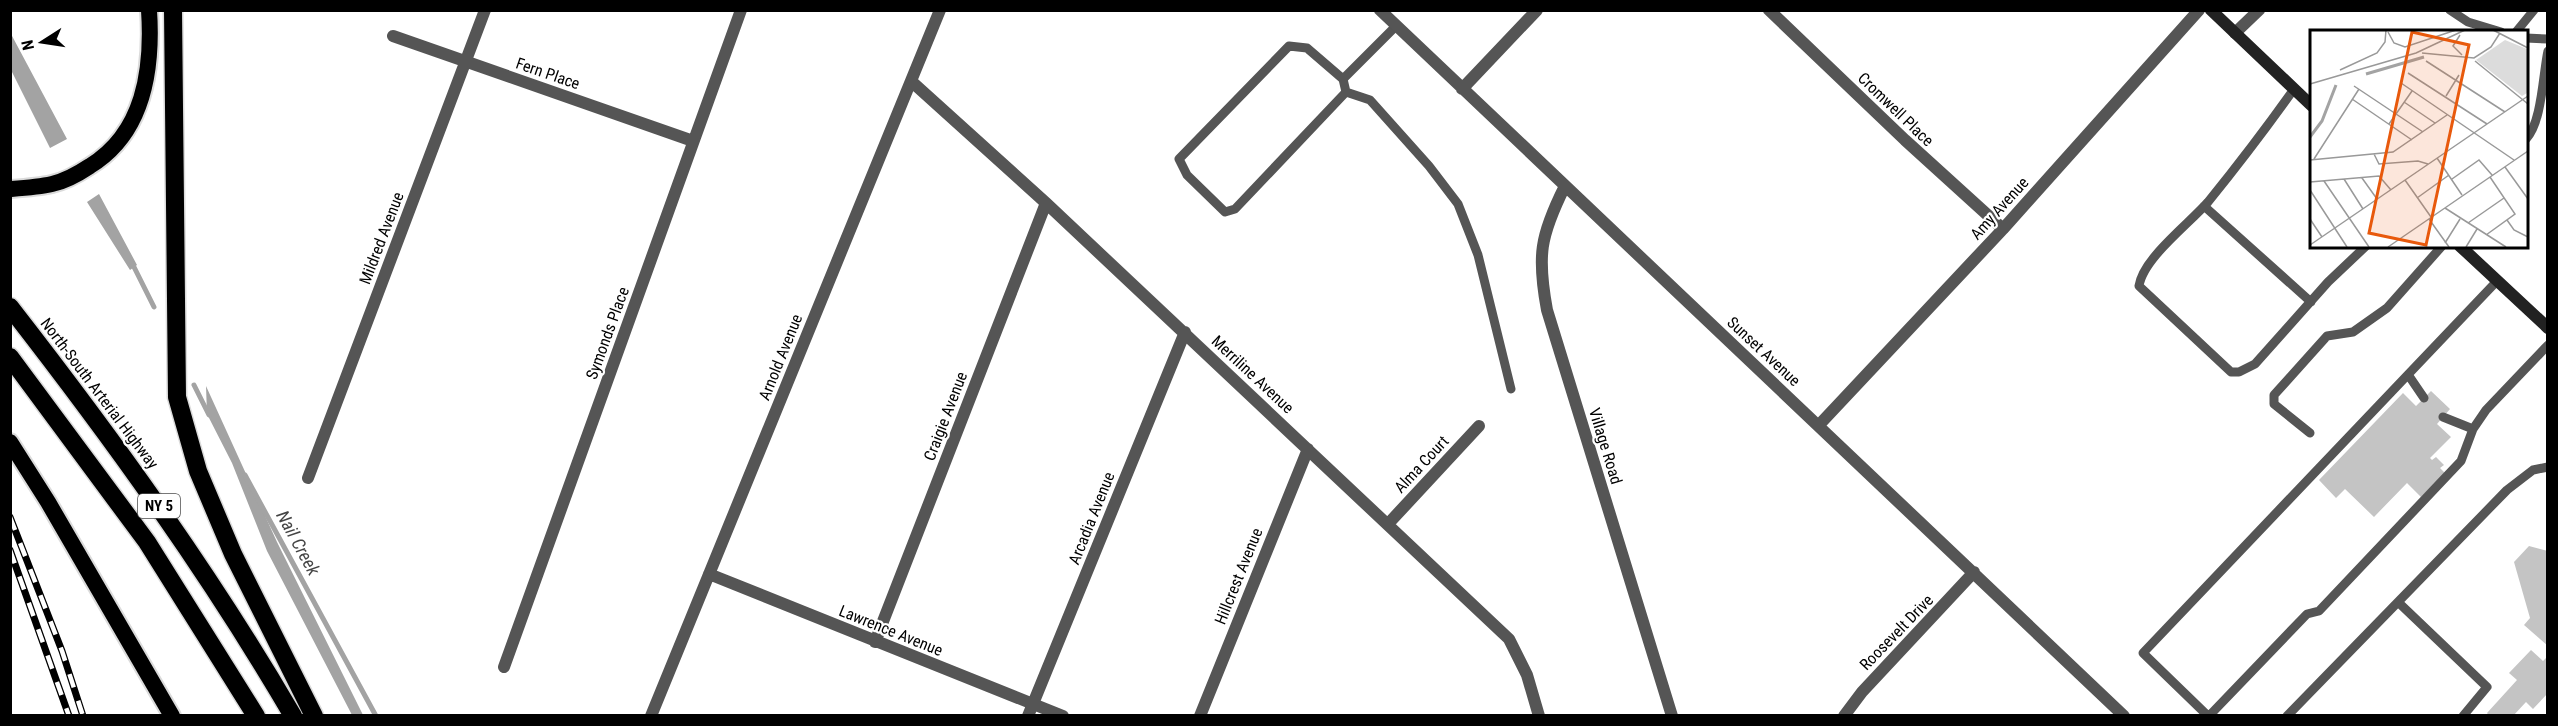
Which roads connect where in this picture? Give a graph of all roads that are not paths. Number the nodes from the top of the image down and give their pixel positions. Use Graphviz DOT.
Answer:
graph roads {
  1 [pos="149,10"];
  2 [pos="173,10"];
  3 [pos="485,10"];
  4 [pos="741,10"];
  5 [pos="940,10"];
  6 [pos="1380,10"];
  7 [pos="1537,10"];
  8 [pos="1769,10"];
  9 [pos="2199,10"];
  10 [pos="2211,10"];
  11 [pos="2259,10"];
  12 [pos="2450,10"];
  13 [pos="2534,10"];
  14 [pos="1396,26"];
  15 [pos="2494,30"];
  16 [pos="2518,30"];
  17 [pos="2235,33"];
  18 [pos="393,36"];
  19 [pos="2528,38"];
  20 [pos="2547,39"];
  21 [pos="2547,51"];
  22 [pos="466,62"];
  23 [pos="2545,77"];
  24 [pos="1343,79"];
  25 [pos="911,81"];
  26 [pos="1462,89"];
  27 [pos="2294,89"];
  28 [pos="1346,92"];
  29 [pos="2310,103"];
  30 [pos="2528,137"];
  31 [pos="693,141"];
  32 [pos="1565,186"];
  33 [pos="10,189"];
  34 [pos="1046,203"];
  35 [pos="2204,206"];
  36 [pos="2003,229"];
  37 [pos="2364,248"];
  38 [pos="2440,248"];
  39 [pos="2462,248"];
  40 [pos="2497,281"];
  41 [pos="2311,302"];
  42 [pos="10,307"];
  43 [pos="2547,328"];
  44 [pos="1185,332"];
  45 [pos="2547,345"];
  46 [pos="10,357"];
  47 [pos="2409,376"];
  48 [pos="1512,389"];
  49 [pos="2424,398"];
  50 [pos="2443,417"];
  51 [pos="1819,425"];
  52 [pos="1479,426"];
  53 [pos="2473,429"];
  54 [pos="2310,433"];
  55 [pos="10,442"];
  56 [pos="1308,449"];
  57 [pos="2547,467"];
  58 [pos="308,478"];
  59 [pos="1388,524"];
  60 [pos="1974,572"];
  61 [pos="709,574"];
  62 [pos="2400,603"];
  63 [pos="875,642"];
  64 [pos="504,666"];
  65 [pos="1031,710"];
  66 [pos="172,716"];
  67 [pos="256,716"];
  68 [pos="293,716"];
  69 [pos="314,716"];
  70 [pos="651,716"];
  71 [pos="1063,716"];
  72 [pos="1200,716"];
  73 [pos="1539,716"];
  74 [pos="1672,716"];
  75 [pos="1844,716"];
  76 [pos="2124,716"];
  77 [pos="2209,716"];
  78 [pos="2287,716"];
  79 [pos="2463,716"];
  1 -- 33 [label="highway"];
  2 -- 69 [label="highway"];
  3 -- 22 [label="street, Mildred Avenue"];
  4 -- 31 [label="street, Symonds Place"];
  5 -- 25 [label="street, Arnold Avenue"];
  6 -- 14 [label="street, Sunset Avenue"];
  7 -- 26 [label="street"];
  8 -- 36 [label="street, Cromwell Place"];
  9 -- 36 [label="street, Amy Avenue"];
  10 -- 17 [label="main road"];
  11 -- 17 [label="street"];
  12 -- 15 [label="lane"];
  13 -- 16 [label="lane"];
  14 -- 24 [label="lane"];
  14 -- 26 [label="street, Sunset Avenue"];
  17 -- 27 [label="main road"];
  18 -- 22 [label="street, Fern Place"];
  19 -- 20 [label="lane"];
  21 -- 23 [label="lane"];
  22 -- 31 [label="street, Fern Place"];
  22 -- 58 [label="street, Mildred Avenue"];
  23 -- 30 [label="lane"];
  24 -- 28 [label="lane"];
  24 -- 28 [label="lane"];
  25 -- 34 [label="street, Merriline Avenue"];
  25 -- 61 [label="street, Arnold Avenue"];
  26 -- 32 [label="street, Sunset Avenue"];
  27 -- 29 [label="main road"];
  27 -- 35 [label="lane"];
  28 -- 48 [label="lane"];
  31 -- 64 [label="street, Symonds Place"];
  32 -- 51 [label="street, Sunset Avenue"];
  32 -- 74 [label="street, Village Road"];
  34 -- 44 [label="street, Merriline Avenue"];
  34 -- 63 [label="street, Craigie Avenue"];
  35 -- 41 [label="lane"];
  35 -- 41 [label="lane"];
  36 -- 51 [label="street, Amy Avenue"];
  37 -- 41 [label="lane"];
  38 -- 54 [label="lane"];
  39 -- 40 [label="main road"];
  40 -- 43 [label="main road"];
  40 -- 47 [label="lane"];
  42 -- 68 [label="highway, North-South Arterial Highway / NY 5"];
  44 -- 56 [label="street, Merriline Avenue"];
  44 -- 65 [label="street, Arcadia Avenue"];
  45 -- 53 [label="lane"];
  46 -- 67 [label="highway, NY 5"];
  47 -- 49 [label="lane"];
  47 -- 77 [label="lane"];
  50 -- 53 [label="lane"];
  51 -- 60 [label="street, Sunset Avenue"];
  52 -- 59 [label="street, Alma Court"];
  53 -- 77 [label="lane"];
  55 -- 66 [label="highway"];
  56 -- 59 [label="street, Merriline Avenue"];
  56 -- 72 [label="street, Hillcrest Avenue"];
  57 -- 62 [label="lane"];
  59 -- 73 [label="street, Merriline Avenue"];
  60 -- 75 [label="street, Roosevelt Drive"];
  60 -- 76 [label="street, Sunset Avenue"];
  61 -- 63 [label="street, Lawrence Avenue"];
  61 -- 70 [label="street, Arnold Avenue"];
  62 -- 78 [label="lane"];
  62 -- 79 [label="lane"];
  63 -- 65 [label="street, Lawrence Avenue"];
  65 -- 71 [label="street, Lawrence Avenue"];
}
